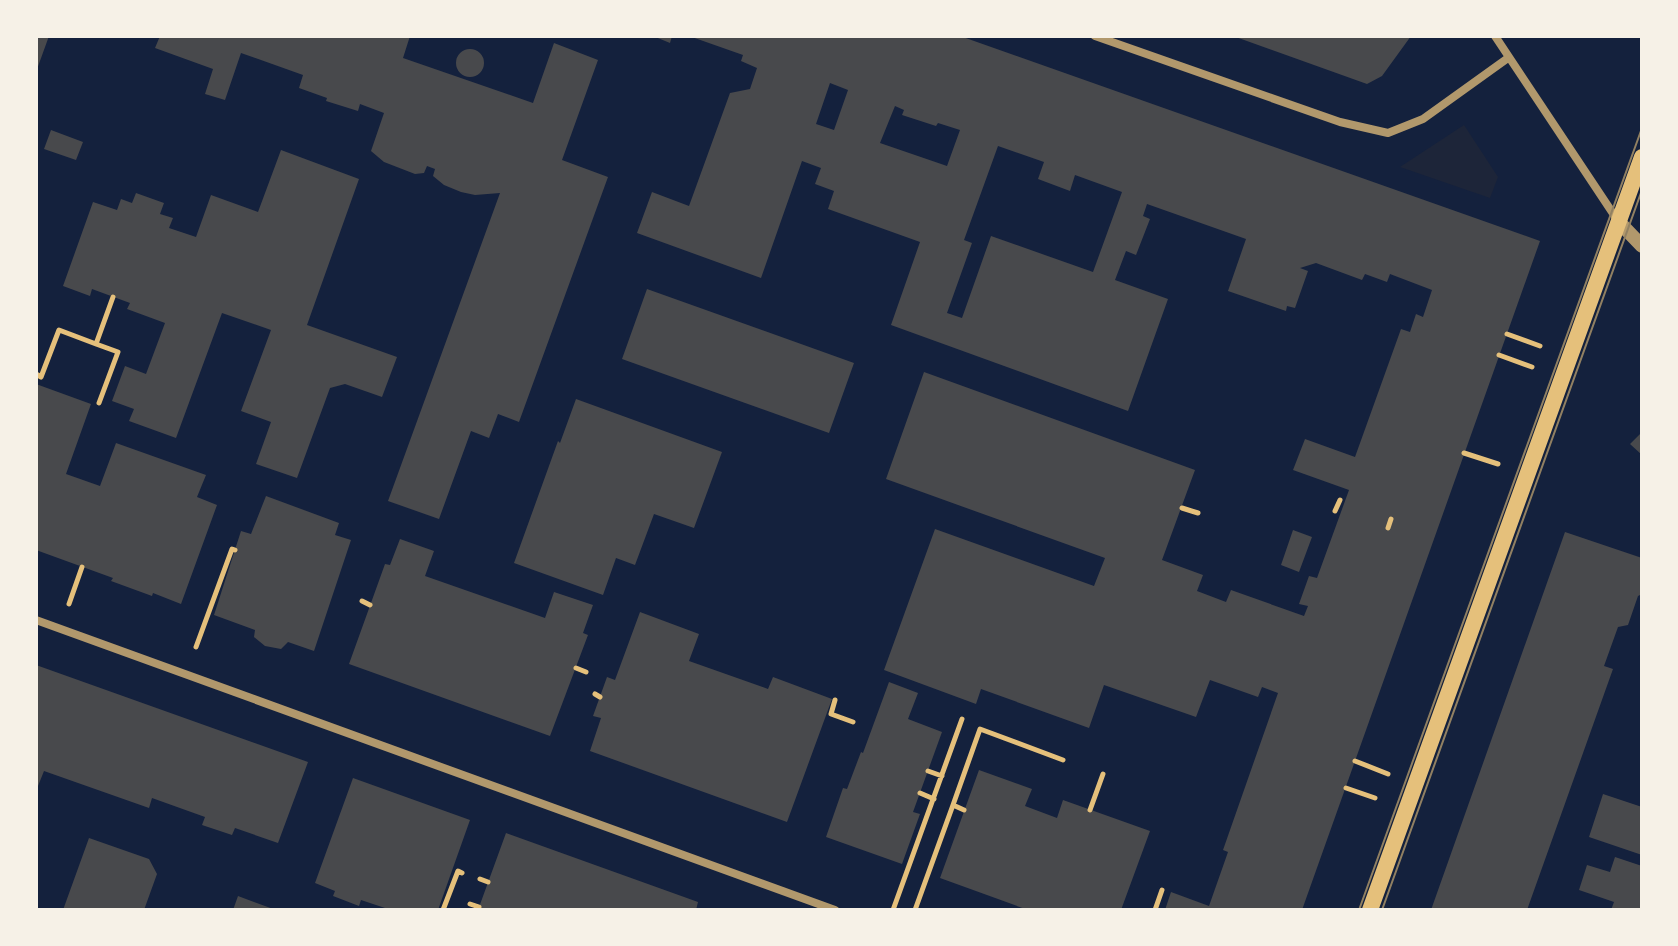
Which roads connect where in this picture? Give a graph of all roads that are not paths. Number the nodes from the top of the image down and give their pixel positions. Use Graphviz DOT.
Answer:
graph roads {
  1 [pos="1095,36"];
  2 [pos="1495,36"];
  3 [pos="1508,58"];
  4 [pos="1642,157"];
  5 [pos="1618,221"];
  6 [pos="1642,246"];
  7 [pos="36,620"];
  8 [pos="835,910"];
  9 [pos="1370,910"];
  1 -- 3 [label="street"];
  2 -- 3 [label="street"];
  3 -- 5 [label="street"];
  4 -- 5 [label="main road"];
  5 -- 6 [label="street"];
  5 -- 9 [label="main road"];
  7 -- 8 [label="street"];
}
